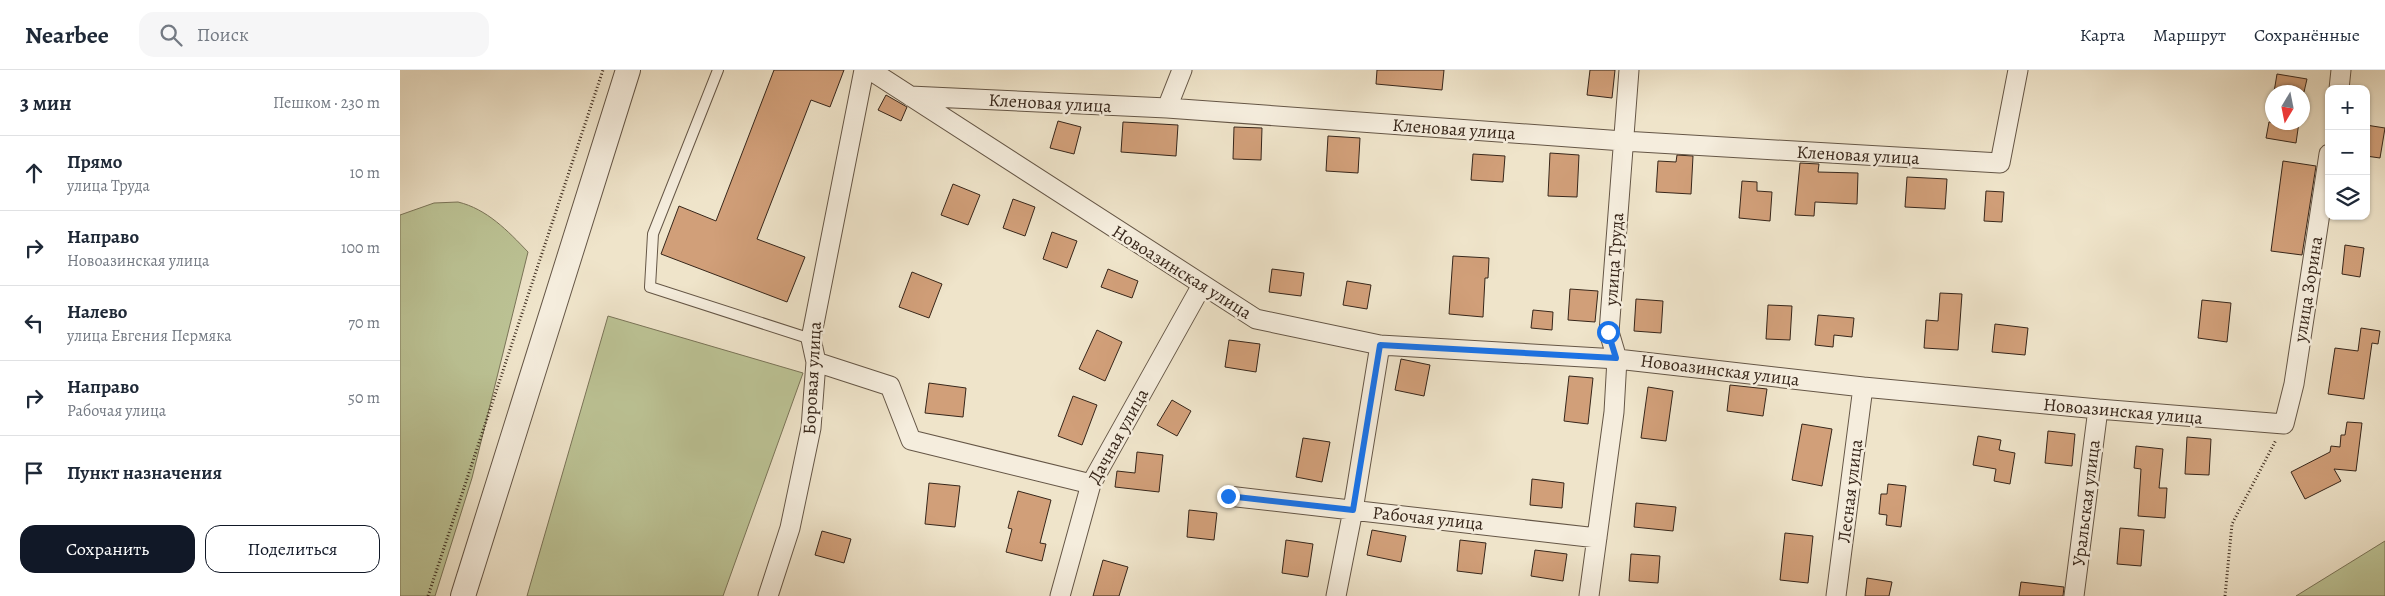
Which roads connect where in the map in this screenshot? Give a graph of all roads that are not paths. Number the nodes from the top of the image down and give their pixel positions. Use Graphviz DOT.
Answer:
graph roads {
  1 [pos="628,70"];
  2 [pos="718,70"];
  3 [pos="864,70"];
  4 [pos="870,70"];
  5 [pos="1182,70"];
  6 [pos="1629,70"];
  7 [pos="2018,70"];
  8 [pos="2342,70"];
  9 [pos="2340,85"];
  10 [pos="909,96"];
  11 [pos="1167,108"];
  12 [pos="1623,141"];
  13 [pos="2326,175"];
  14 [pos="1202,285"];
  15 [pos="811,338"];
  16 [pos="1380,345"];
  17 [pos="1616,358"];
  18 [pos="816,362"];
  19 [pos="1863,387"];
  20 [pos="2098,409"];
  21 [pos="2284,424"];
  22 [pos="1091,484"];
  23 [pos="1228,496"];
  24 [pos="1353,510"];
  25 [pos="1597,538"];
  26 [pos="463,596"];
  27 [pos="768,596"];
  28 [pos="1060,596"];
  29 [pos="1336,596"];
  30 [pos="1589,596"];
  31 [pos="1836,596"];
  32 [pos="2074,596"];
  1 -- 26 [label="street"];
  2 -- 15 [label="lane"];
  3 -- 15 [label="street, Боровая улица"];
  4 -- 10 [label="street, Новоазинская улица"];
  5 -- 11 [label="street"];
  6 -- 12 [label="street, улица Труда"];
  7 -- 12 [label="street, Кленовая улица"];
  8 -- 9 [label="street"];
  10 -- 11 [label="street, Кленовая улица"];
  10 -- 14 [label="street, Новоазинская улица"];
  11 -- 12 [label="street, Кленовая улица"];
  12 -- 17 [label="street, улица Труда"];
  13 -- 21 [label="street, улица Зорина"];
  14 -- 16 [label="street, Новоазинская улица"];
  14 -- 22 [label="street, Дачная улица"];
  15 -- 18 [label="street, Боровая улица"];
  16 -- 17 [label="street, Новоазинская улица"];
  16 -- 24 [label="street"];
  17 -- 19 [label="street, Новоазинская улица"];
  17 -- 25 [label="street, улица Труда"];
  18 -- 22 [label="street"];
  18 -- 27 [label="street, Боровая улица"];
  19 -- 20 [label="street, Новоазинская улица"];
  19 -- 31 [label="street, Лесная улица"];
  20 -- 21 [label="street, Новоазинская улица"];
  20 -- 32 [label="street, Уральская улица"];
  22 -- 28 [label="street, Дачная улица"];
  23 -- 24 [label="street, Рабочая улица"];
  24 -- 25 [label="street, Рабочая улица"];
  24 -- 29 [label="street"];
  25 -- 30 [label="street, улица Труда"];
}
